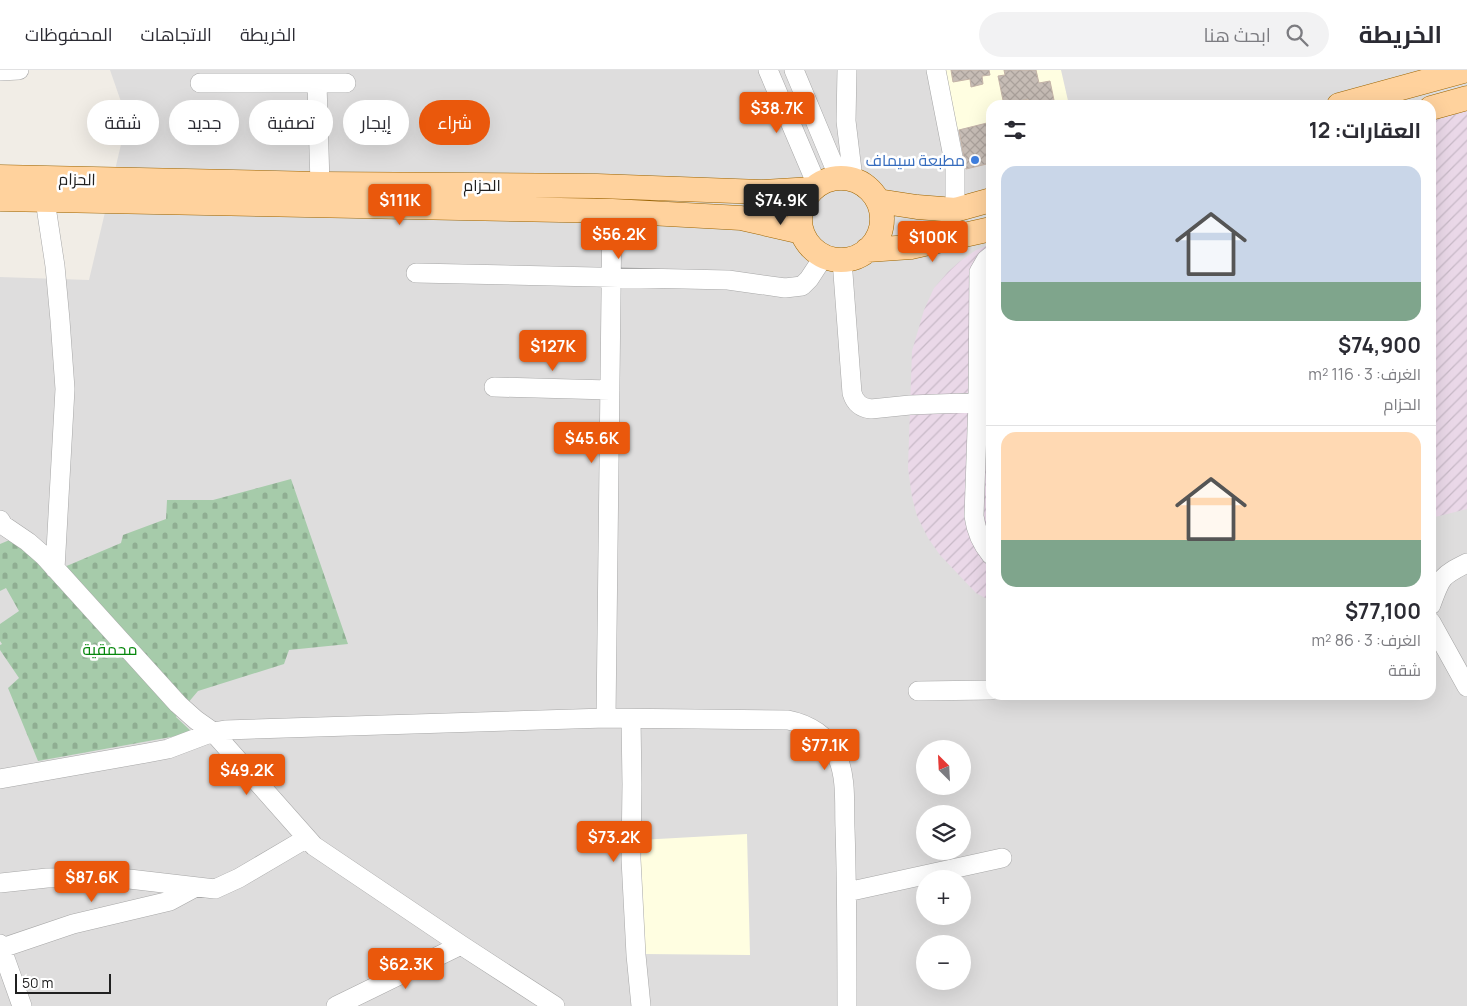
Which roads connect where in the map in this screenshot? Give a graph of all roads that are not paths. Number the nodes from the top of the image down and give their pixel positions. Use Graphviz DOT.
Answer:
graph roads {
  1 [pos="19,70"];
  2 [pos="768,70"];
  3 [pos="794,70"];
  4 [pos="847,70"];
  5 [pos="936,70"];
  6 [pos="1467,70"];
  7 [pos="0,71"];
  8 [pos="200,83"];
  9 [pos="317,83"];
  10 [pos="346,83"];
  11 [pos="1467,98"];
  12 [pos="1357,100"];
  13 [pos="1436,107"];
  14 [pos="0,177"];
  15 [pos="846,178"];
  16 [pos="320,184"];
  17 [pos="597,186"];
  18 [pos="815,187"];
  19 [pos="0,199"];
  20 [pos="45,200"];
  21 [pos="878,201"];
  22 [pos="986,201"];
  23 [pos="955,210"];
  24 [pos="605,211"];
  25 [pos="986,230"];
  26 [pos="802,232"];
  27 [pos="867,250"];
  28 [pos="833,258"];
  29 [pos="986,260"];
  30 [pos="416,273"];
  31 [pos="611,277"];
  32 [pos="494,387"];
  33 [pos="610,390"];
  34 [pos="984,402"];
  35 [pos="1,524"];
  36 [pos="986,548"];
  37 [pos="1467,563"];
  38 [pos="55,569"];
  39 [pos="1436,591"];
  40 [pos="1436,631"];
  41 [pos="1467,687"];
  42 [pos="986,690"];
  43 [pos="918,691"];
  44 [pos="606,718"];
  45 [pos="631,718"];
  46 [pos="213,732"];
  47 [pos="0,779"];
  48 [pos="307,838"];
  49 [pos="1002,858"];
  50 [pos="0,883"];
  51 [pos="196,887"];
  52 [pos="847,892"];
  53 [pos="461,945"];
  54 [pos="1,946"];
  55 [pos="22,1006"];
  56 [pos="336,1006"];
  57 [pos="555,1006"];
  58 [pos="641,1006"];
  59 [pos="847,1006"];
  1 -- 7 [label="street"];
  2 -- 18 [label="street"];
  3 -- 15 [label="street"];
  4 -- 15 [label="street"];
  5 -- 23 [label="street"];
  6 -- 12 [label="main road"];
  8 -- 9 [label="street"];
  9 -- 10 [label="street"];
  9 -- 16 [label="street"];
  11 -- 13 [label="main road"];
  14 -- 16 [label="main road, الحزام"];
  15 -- 18 [label="main road"];
  15 -- 21 [label="main road"];
  16 -- 17 [label="main road, الحزام"];
  17 -- 18 [label="main road, الحزام"];
  17 -- 24 [label="main road"];
  18 -- 26 [label="main road"];
  19 -- 20 [label="main road, الحزام"];
  20 -- 24 [label="main road, الحزام"];
  20 -- 38 [label="street"];
  21 -- 23 [label="main road"];
  21 -- 27 [label="main road"];
  22 -- 23 [label="main road"];
  24 -- 26 [label="main road, الحزام"];
  24 -- 31 [label="street"];
  25 -- 27 [label="main road"];
  26 -- 28 [label="main road"];
  27 -- 28 [label="main road"];
  28 -- 31 [label="street"];
  28 -- 34 [label="street"];
  29 -- 34 [label="street"];
  30 -- 31 [label="street"];
  31 -- 33 [label="street"];
  32 -- 33 [label="street"];
  33 -- 44 [label="street"];
  34 -- 36 [label="street"];
  35 -- 38 [label="street"];
  37 -- 39 [label="street"];
  38 -- 46 [label="street"];
  40 -- 41 [label="street"];
  42 -- 43 [label="street"];
  44 -- 45 [label="street"];
  44 -- 46 [label="street"];
  45 -- 52 [label="street"];
  45 -- 58 [label="street"];
  46 -- 47 [label="street"];
  46 -- 48 [label="street"];
  48 -- 51 [label="street"];
  48 -- 53 [label="street"];
  49 -- 52 [label="street"];
  50 -- 51 [label="street"];
  51 -- 54 [label="street"];
  52 -- 59 [label="street"];
  53 -- 56 [label="street"];
  53 -- 57 [label="street"];
  54 -- 55 [label="street"];
}
